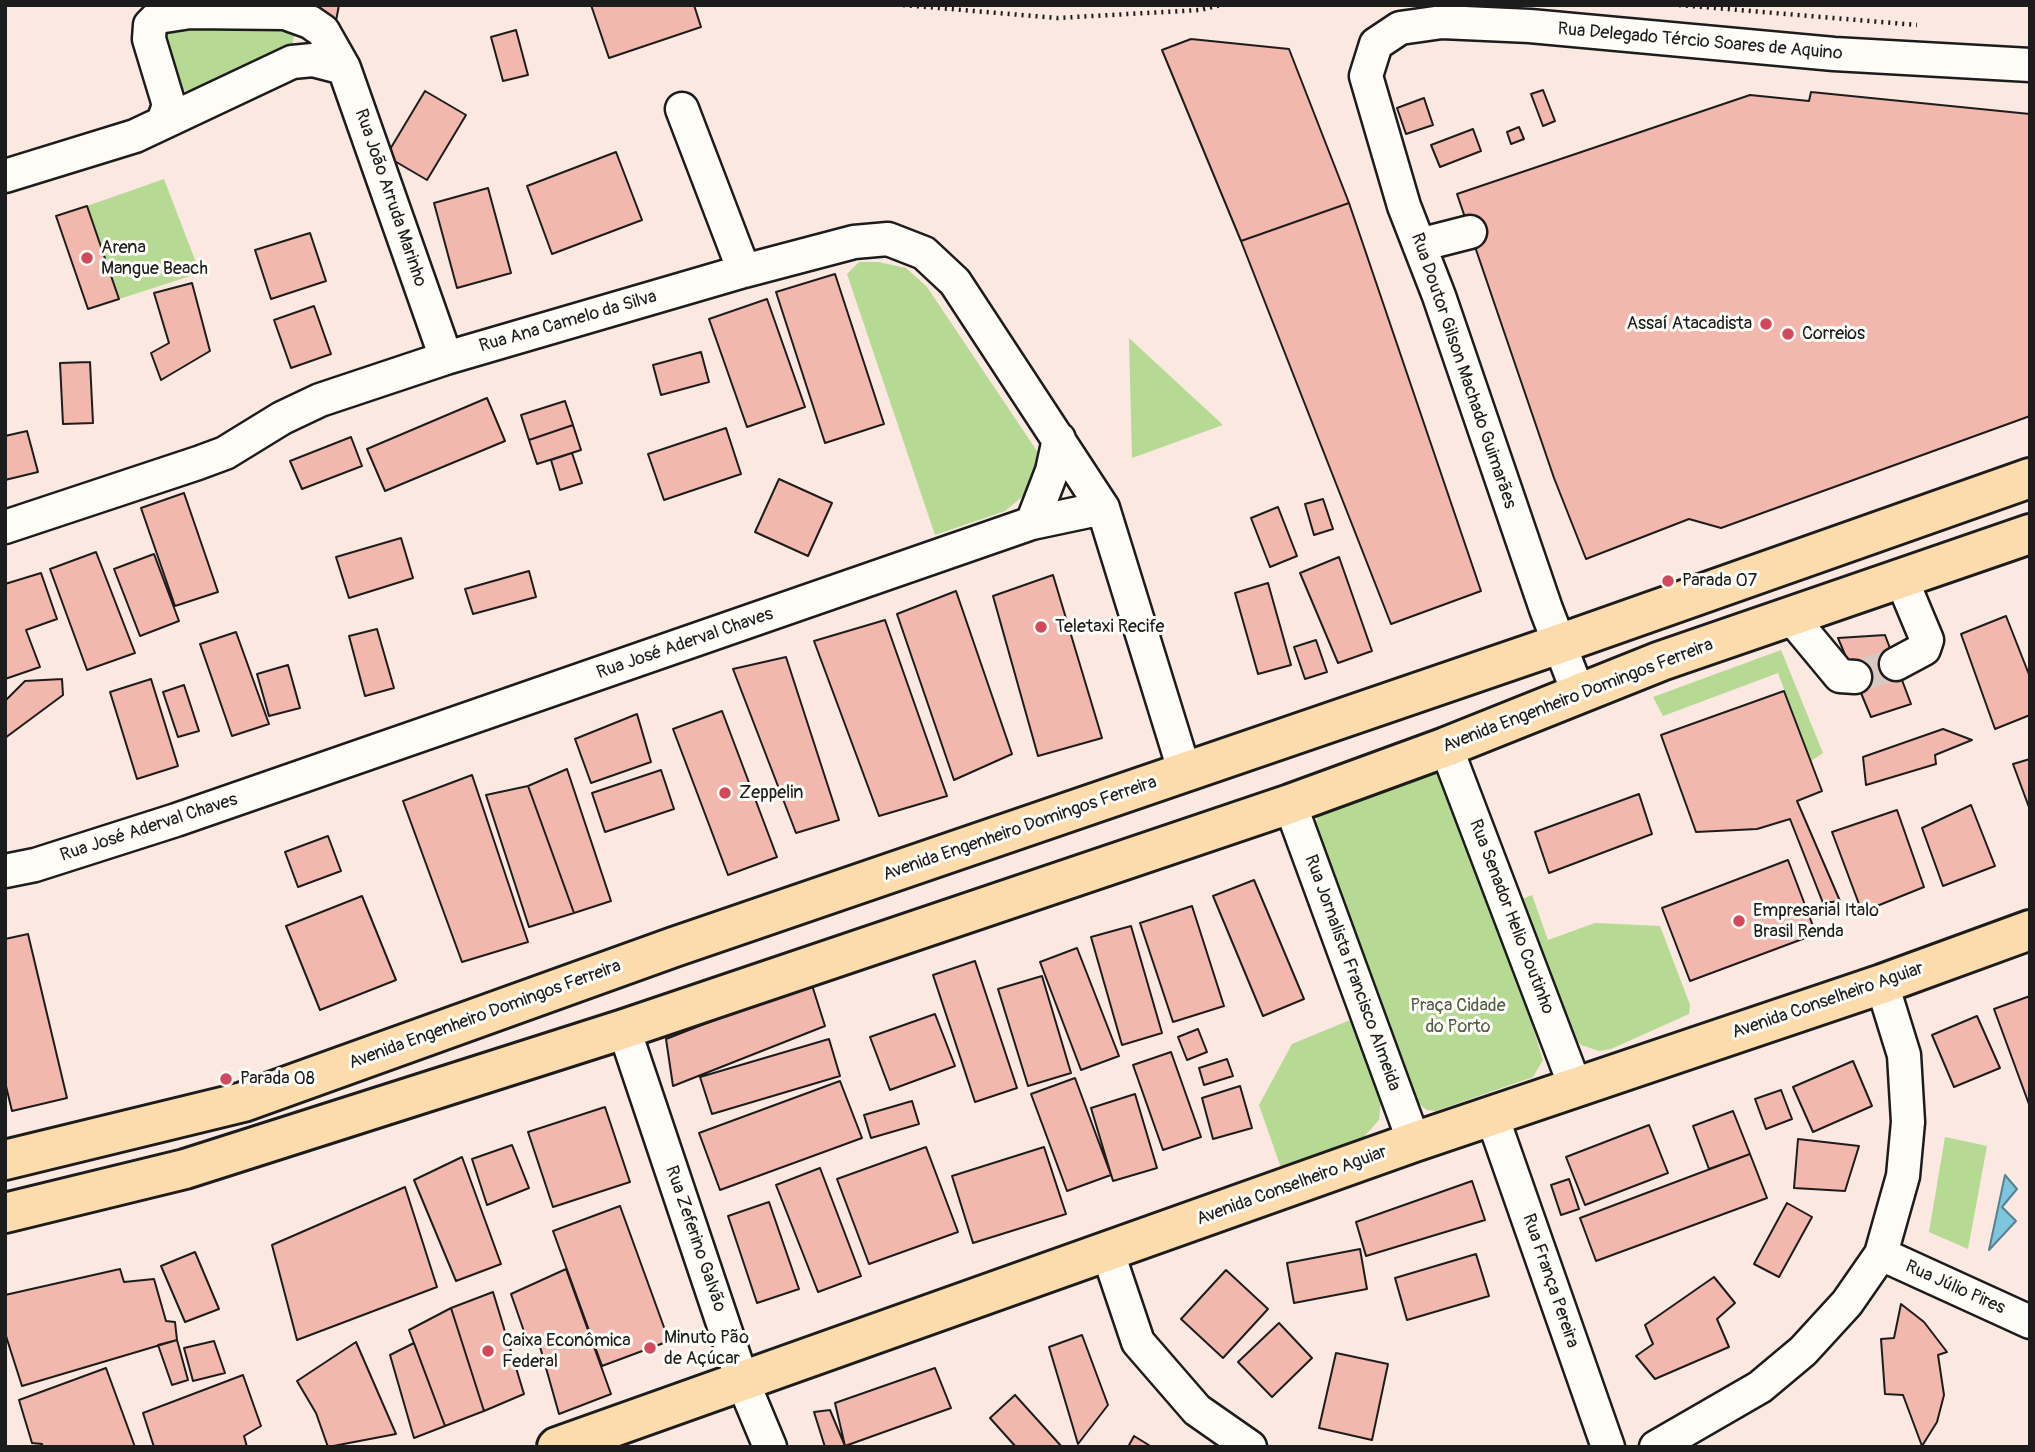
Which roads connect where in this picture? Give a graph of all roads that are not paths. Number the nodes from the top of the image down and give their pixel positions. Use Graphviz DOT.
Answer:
graph roads {
  1 [pos="1376,44"];
  2 [pos="2030,65"];
  3 [pos="344,68"];
  4 [pos="682,109"];
  5 [pos="163,122"];
  6 [pos="5,176"];
  7 [pos="1471,232"];
  8 [pos="1419,245"];
  9 [pos="744,271"];
  10 [pos="446,358"];
  11 [pos="1059,439"];
  12 [pos="2030,478"];
  13 [pos="1103,508"];
  14 [pos="1032,523"];
  15 [pos="5,527"];
  16 [pos="2030,534"];
  17 [pos="1901,578"];
  18 [pos="1791,617"];
  19 [pos="1559,644"];
  20 [pos="1896,664"];
  21 [pos="1855,677"];
  22 [pos="1579,695"];
  23 [pos="1446,747"];
  24 [pos="1185,773"];
  25 [pos="1290,804"];
  26 [pos="5,871"];
  27 [pos="2030,930"];
  28 [pos="1882,984"];
  29 [pos="624,1029"];
  30 [pos="1576,1086"];
  31 [pos="1492,1116"];
  32 [pos="1414,1142"];
  33 [pos="5,1160"];
  34 [pos="5,1213"];
  35 [pos="1108,1253"];
  36 [pos="1881,1254"];
  37 [pos="2030,1322"];
  38 [pos="742,1380"];
  39 [pos="557,1447"];
  40 [pos="770,1447"];
  41 [pos="1250,1447"];
  42 [pos="1608,1447"];
  43 [pos="1656,1447"];
  1 -- 2 [label="street, Rua Delegado Tércio Soares de Aquino"];
  1 -- 8 [label="street, Rua Doutor Gilson Machado Guimarães"];
  3 -- 5 [label="street"];
  3 -- 5 [label="street, Rua João Arruda Marinho"];
  3 -- 10 [label="street, Rua João Arruda Marinho"];
  4 -- 9 [label="street"];
  5 -- 6 [label="street"];
  7 -- 8 [label="street"];
  8 -- 19 [label="street, Rua Doutor Gilson Machado Guimarães"];
  9 -- 10 [label="street, Rua Ana Camelo da Silva"];
  9 -- 11 [label="street, Rua Ana Camelo da Silva"];
  10 -- 15 [label="street, Rua Ana Camelo da Silva"];
  11 -- 13 [label="street, Rua Ana Camelo da Silva"];
  11 -- 14 [label="street"];
  12 -- 19 [label="main road, Avenida Engenheiro Domingos Ferreira"];
  13 -- 14 [label="street, Rua José Aderval Chaves"];
  13 -- 24 [label="street"];
  14 -- 26 [label="street, Rua José Aderval Chaves"];
  16 -- 17 [label="main road, Avenida Engenheiro Domingos Ferreira"];
  17 -- 18 [label="main road, Avenida Engenheiro Domingos Ferreira"];
  17 -- 20 [label="street"];
  18 -- 21 [label="street"];
  18 -- 22 [label="main road, Avenida Engenheiro Domingos Ferreira"];
  19 -- 22 [label="street, Rua Doutor Gilson Machado Guimarães"];
  19 -- 24 [label="main road, Avenida Engenheiro Domingos Ferreira"];
  22 -- 23 [label="main road, Avenida Engenheiro Domingos Ferreira"];
  23 -- 25 [label="main road, Avenida Engenheiro Domingos Ferreira"];
  23 -- 30 [label="street, Rua Senador Helio Coutinho"];
  24 -- 33 [label="main road, Avenida Engenheiro Domingos Ferreira"];
  25 -- 29 [label="main road, Avenida Engenheiro Domingos Ferreira"];
  25 -- 32 [label="street, Rua Jornalista Francisco Almeida"];
  27 -- 28 [label="main road, Avenida Conselheiro Aguiar"];
  28 -- 30 [label="main road, Avenida Conselheiro Aguiar"];
  28 -- 36 [label="street"];
  29 -- 34 [label="main road, Avenida Engenheiro Domingos Ferreira"];
  29 -- 38 [label="street, Rua Zeferino Galvão"];
  30 -- 31 [label="main road, Avenida Conselheiro Aguiar"];
  31 -- 32 [label="main road, Avenida Conselheiro Aguiar"];
  31 -- 42 [label="street, Rua França Pereira"];
  32 -- 35 [label="main road, Avenida Conselheiro Aguiar"];
  35 -- 38 [label="main road, Avenida Conselheiro Aguiar"];
  35 -- 41 [label="street"];
  36 -- 37 [label="street, Rua Júlio Pires"];
  36 -- 43 [label="street"];
  38 -- 39 [label="main road, Avenida Conselheiro Aguiar"];
  38 -- 40 [label="street, Rua Zeferino Galvão"];
}
